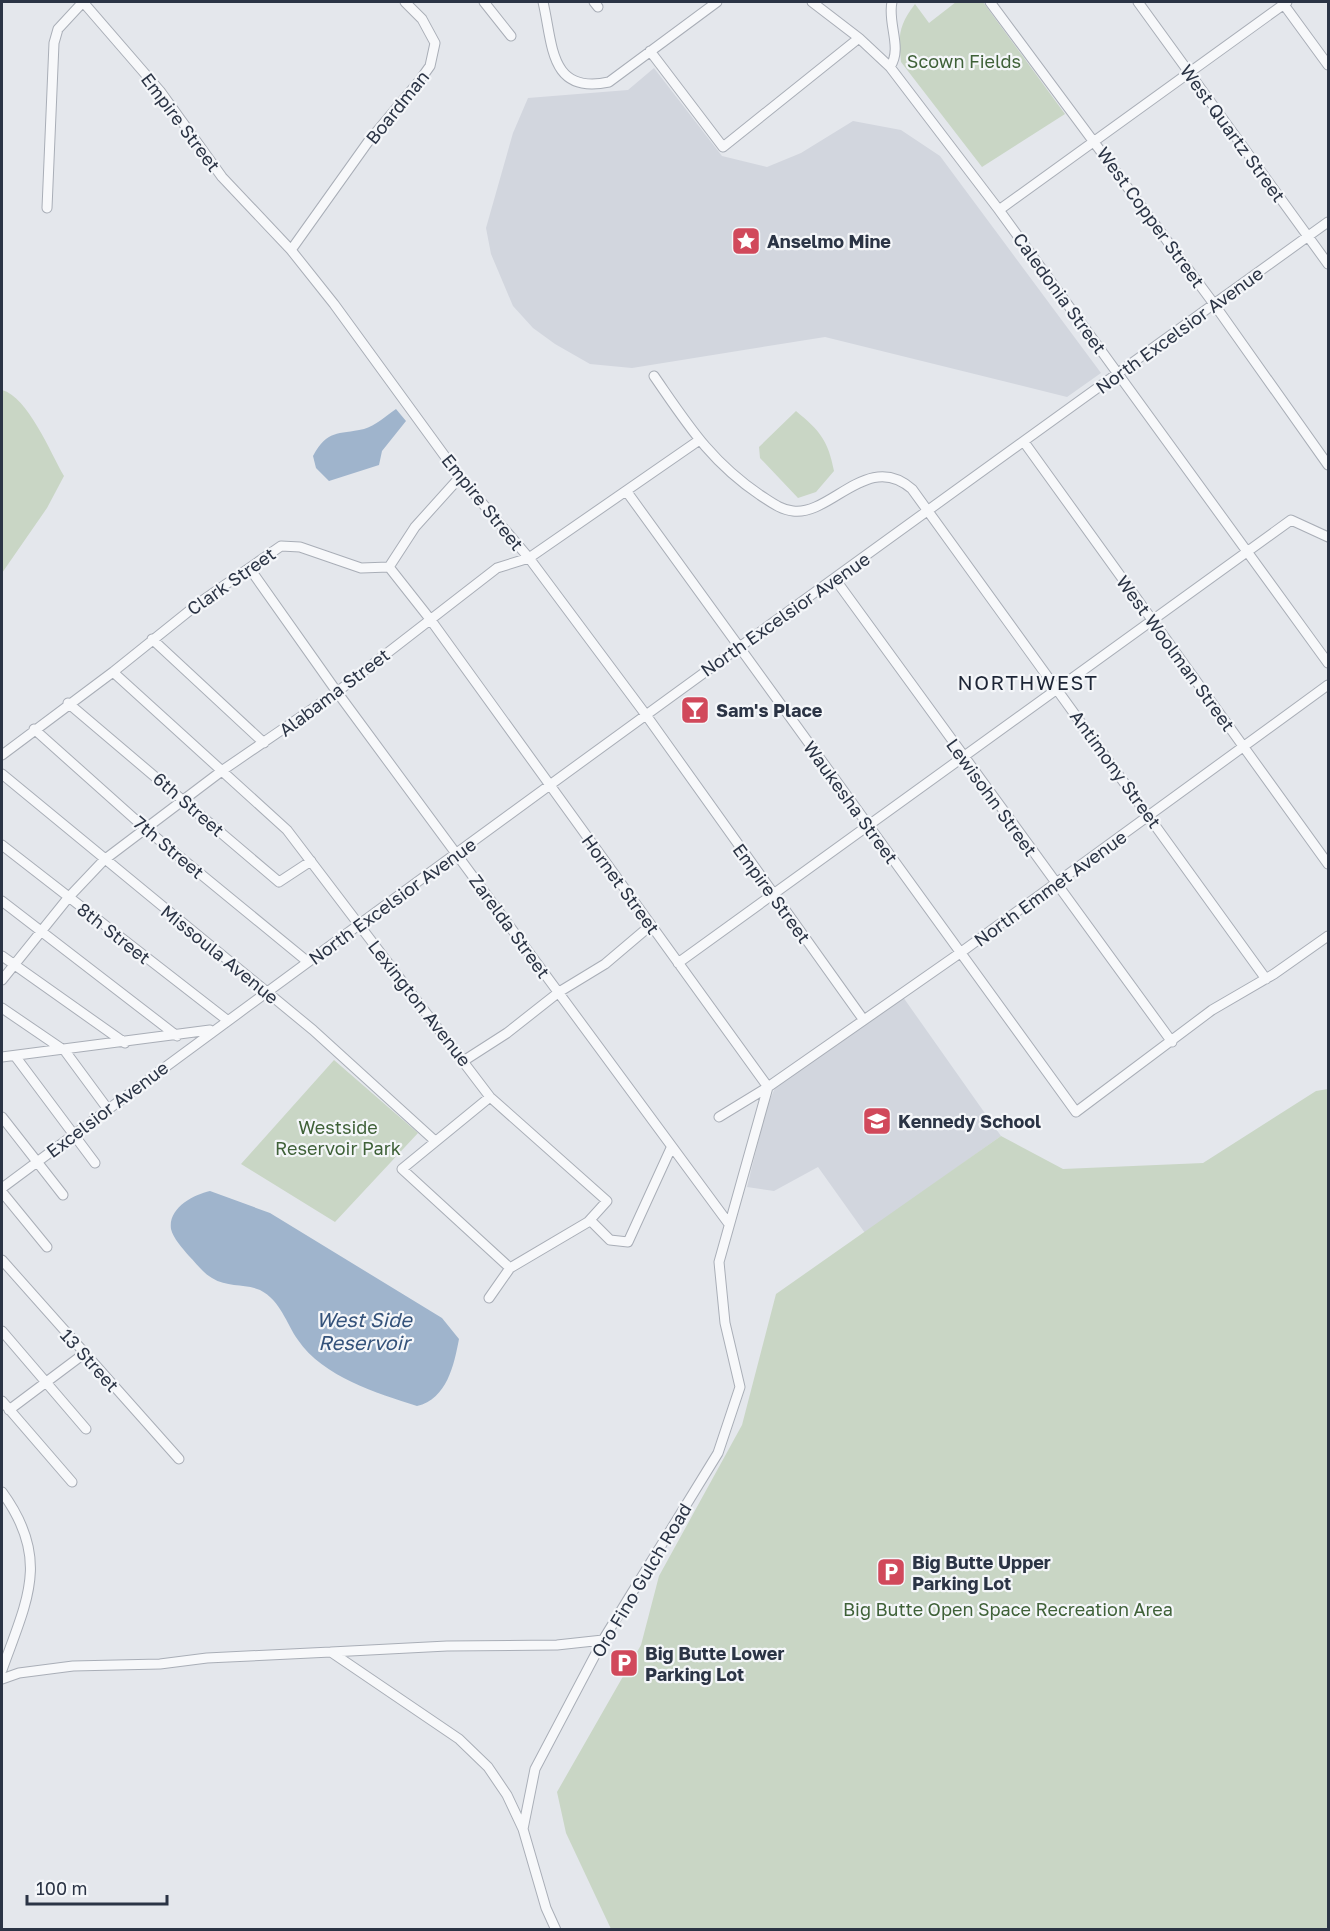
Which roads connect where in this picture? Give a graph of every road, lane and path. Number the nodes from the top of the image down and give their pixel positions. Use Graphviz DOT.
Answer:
graph roads {
  1 [pos="83,2"];
  2 [pos="405,2"];
  3 [pos="484,2"];
  4 [pos="543,2"];
  5 [pos="717,2"];
  6 [pos="812,2"];
  7 [pos="892,2"];
  8 [pos="990,2"];
  9 [pos="1138,2"];
  10 [pos="1284,2"];
  11 [pos="511,36"];
  12 [pos="859,38"];
  13 [pos="650,51"];
  14 [pos="1329,65"];
  15 [pos="890,67"];
  16 [pos="1190,73"];
  17 [pos="1094,141"];
  18 [pos="47,207"];
  19 [pos="999,210"];
  20 [pos="1329,222"];
  21 [pos="1308,237"];
  22 [pos="291,250"];
  23 [pos="1329,264"];
  24 [pos="1214,304"];
  25 [pos="1119,374"];
  26 [pos="654,376"];
  27 [pos="698,441"];
  28 [pos="1024,442"];
  29 [pos="1329,465"];
  30 [pos="460,477"];
  31 [pos="627,492"];
  32 [pos="930,511"];
  33 [pos="1329,537"];
  34 [pos="1248,551"];
  35 [pos="529,558"];
  36 [pos="389,567"];
  37 [pos="250,569"];
  38 [pos="835,579"];
  39 [pos="430,619"];
  40 [pos="1152,620"];
  41 [pos="152,639"];
  42 [pos="740,646"];
  43 [pos="1329,663"];
  44 [pos="113,672"];
  45 [pos="1329,685"];
  46 [pos="1059,688"];
  47 [pos="337,692"];
  48 [pos="68,703"];
  49 [pos="646,715"];
  50 [pos="34,729"];
  51 [pos="264,744"];
  52 [pos="1244,746"];
  53 [pos="2,755"];
  54 [pos="963,757"];
  55 [pos="223,770"];
  56 [pos="2,774"];
  57 [pos="549,785"];
  58 [pos="184,799"];
  59 [pos="1149,815"];
  60 [pos="868,826"];
  61 [pos="147,830"];
  62 [pos="2,845"];
  63 [pos="457,854"];
  64 [pos="104,860"];
  65 [pos="311,861"];
  66 [pos="1329,864"];
  67 [pos="1055,884"];
  68 [pos="773,895"];
  69 [pos="68,898"];
  70 [pos="2,901"];
  71 [pos="359,923"];
  72 [pos="651,925"];
  73 [pos="42,931"];
  74 [pos="1329,936"];
  75 [pos="960,953"];
  76 [pos="2,956"];
  77 [pos="308,962"];
  78 [pos="12,963"];
  79 [pos="678,963"];
  80 [pos="1266,979"];
  81 [pos="2,980"];
  82 [pos="266,992"];
  83 [pos="559,992"];
  84 [pos="2,1008"];
  85 [pos="863,1019"];
  86 [pos="227,1020"];
  87 [pos="213,1030"];
  88 [pos="177,1036"];
  89 [pos="1172,1042"];
  90 [pos="125,1043"];
  91 [pos="65,1051"];
  92 [pos="15,1056"];
  93 [pos="2,1057"];
  94 [pos="465,1060"];
  95 [pos="768,1087"];
  96 [pos="490,1097"];
  97 [pos="107,1108"];
  98 [pos="2,1117"];
  99 [pos="719,1117"];
  100 [pos="73,1134"];
  101 [pos="434,1140"];
  102 [pos="671,1148"];
  103 [pos="35,1163"];
  104 [pos="94,1163"];
  105 [pos="2,1190"];
  106 [pos="63,1195"];
  107 [pos="590,1220"];
  108 [pos="729,1224"];
  109 [pos="47,1246"];
  110 [pos="2,1260"];
  111 [pos="510,1268"];
  112 [pos="489,1298"];
  113 [pos="2,1331"];
  114 [pos="85,1353"];
  115 [pos="45,1383"];
  116 [pos="2,1401"];
  117 [pos="9,1410"];
  118 [pos="86,1429"];
  119 [pos="179,1459"];
  120 [pos="72,1482"];
  121 [pos="2,1492"];
  122 [pos="603,1640"];
  123 [pos="331,1652"];
  124 [pos="2,1670"];
  125 [pos="2,1679"];
  126 [pos="523,1829"];
  127 [pos="555,1929"];
  1 -- 18 [label="street"];
  1 -- 22 [label="street, Empire Street"];
  2 -- 22 [label="street, Boardman"];
  3 -- 11 [label="street"];
  4 -- 13 [label="street"];
  5 -- 13 [label="street"];
  6 -- 12 [label="street, Caledonia Street"];
  7 -- 15 [label="street"];
  8 -- 17 [label="street, West Copper Street"];
  9 -- 16 [label="street, West Quartz Street"];
  10 -- 14 [label="street"];
  10 -- 16 [label="street"];
  12 -- 13 [label="street"];
  12 -- 15 [label="street, Caledonia Street"];
  15 -- 19 [label="street, Caledonia Street"];
  16 -- 17 [label="street"];
  16 -- 21 [label="street, West Quartz Street"];
  17 -- 19 [label="street"];
  17 -- 24 [label="street, West Copper Street"];
  19 -- 25 [label="street, Caledonia Street"];
  20 -- 21 [label="street, North Excelsior Avenue"];
  21 -- 23 [label="street, West Quartz Street"];
  21 -- 24 [label="street, North Excelsior Avenue"];
  22 -- 30 [label="street, Empire Street"];
  24 -- 25 [label="street, North Excelsior Avenue"];
  24 -- 29 [label="street, West Copper Street"];
  25 -- 28 [label="street, North Excelsior Avenue"];
  25 -- 34 [label="street, Caledonia Street"];
  26 -- 27 [label="street"];
  27 -- 31 [label="street, Alabama Street"];
  27 -- 32 [label="street, Antimony Street"];
  28 -- 32 [label="street, North Excelsior Avenue"];
  28 -- 40 [label="street, West Woolman Street"];
  30 -- 35 [label="street, Empire Street"];
  30 -- 36 [label="street"];
  31 -- 35 [label="street, Alabama Street"];
  31 -- 42 [label="street, Waukesha Street"];
  32 -- 38 [label="street, North Excelsior Avenue"];
  32 -- 46 [label="street, Antimony Street"];
  33 -- 34 [label="street"];
  34 -- 40 [label="street"];
  34 -- 43 [label="street, Caledonia Street"];
  35 -- 39 [label="street, Alabama Street"];
  35 -- 49 [label="street, Empire Street"];
  36 -- 37 [label="street, Clark Street"];
  36 -- 39 [label="street, Hornet Street"];
  37 -- 41 [label="street, Clark Street"];
  37 -- 47 [label="street, Zarelda Street"];
  38 -- 42 [label="street, North Excelsior Avenue"];
  38 -- 54 [label="street, Lewisohn Street"];
  39 -- 47 [label="street, Alabama Street"];
  39 -- 57 [label="street, Hornet Street"];
  40 -- 46 [label="street"];
  40 -- 52 [label="street, West Woolman Street"];
  41 -- 44 [label="street, Clark Street"];
  41 -- 51 [label="street"];
  42 -- 49 [label="street, North Excelsior Avenue"];
  42 -- 60 [label="street, Waukesha Street"];
  44 -- 48 [label="street, Clark Street"];
  44 -- 55 [label="street, Lexington Avenue"];
  45 -- 52 [label="street, North Emmet Avenue"];
  46 -- 54 [label="street"];
  46 -- 59 [label="street, Antimony Street"];
  47 -- 51 [label="street, Alabama Street"];
  47 -- 63 [label="street, Zarelda Street"];
  48 -- 50 [label="street, Clark Street"];
  48 -- 58 [label="street, 6th Street"];
  49 -- 57 [label="street, North Excelsior Avenue"];
  49 -- 68 [label="street, Empire Street"];
  50 -- 53 [label="street, Clark Street"];
  50 -- 61 [label="street, 7th Street"];
  51 -- 55 [label="street, Alabama Street"];
  52 -- 59 [label="street, North Emmet Avenue"];
  52 -- 66 [label="street, West Woolman Street"];
  54 -- 60 [label="street"];
  54 -- 67 [label="street, Lewisohn Street"];
  55 -- 58 [label="street, Alabama Street"];
  55 -- 65 [label="street, Lexington Avenue"];
  56 -- 64 [label="street, Missoula Avenue"];
  57 -- 63 [label="street, North Excelsior Avenue"];
  57 -- 72 [label="street, Hornet Street"];
  58 -- 61 [label="street, Alabama Street"];
  58 -- 65 [label="street, 6th Street"];
  59 -- 67 [label="street, North Emmet Avenue"];
  59 -- 80 [label="street, Antimony Street"];
  60 -- 68 [label="street"];
  60 -- 75 [label="street, Waukesha Street"];
  61 -- 64 [label="street, Alabama Street"];
  61 -- 77 [label="street, 7th Street"];
  62 -- 69 [label="street, 8th Street"];
  63 -- 71 [label="street, North Excelsior Avenue"];
  63 -- 83 [label="street, Zarelda Street"];
  64 -- 69 [label="street, Alabama Street"];
  64 -- 82 [label="street, Missoula Avenue"];
  65 -- 71 [label="street, Lexington Avenue"];
  67 -- 75 [label="street, North Emmet Avenue"];
  67 -- 89 [label="street, Lewisohn Street"];
  68 -- 79 [label="street"];
  68 -- 85 [label="street, Empire Street"];
  69 -- 73 [label="street, Alabama Street"];
  69 -- 86 [label="street, 8th Street"];
  70 -- 73 [label="street"];
  71 -- 77 [label="street, North Excelsior Avenue"];
  71 -- 94 [label="street, Lexington Avenue"];
  72 -- 79 [label="street, Hornet Street"];
  72 -- 83 [label="street"];
  73 -- 78 [label="street, Alabama Street"];
  73 -- 88 [label="street"];
  74 -- 80 [label="street"];
  75 -- 85 [label="street, North Emmet Avenue"];
  75 -- 89 [label="street, Waukesha Street"];
  76 -- 78 [label="street"];
  77 -- 82 [label="street, North Excelsior Avenue"];
  78 -- 81 [label="street, Alabama Street"];
  78 -- 90 [label="street"];
  79 -- 95 [label="street, Hornet Street"];
  80 -- 89 [label="street"];
  82 -- 86 [label="street, North Excelsior Avenue"];
  82 -- 101 [label="street, Missoula Avenue"];
  83 -- 94 [label="street"];
  83 -- 102 [label="street, Zarelda Street"];
  84 -- 91 [label="street"];
  85 -- 95 [label="street, North Emmet Avenue"];
  86 -- 87 [label="street, North Excelsior Avenue"];
  87 -- 88 [label="street"];
  87 -- 97 [label="street, Excelsior Avenue"];
  88 -- 90 [label="street"];
  90 -- 91 [label="street"];
  91 -- 92 [label="street"];
  91 -- 97 [label="street"];
  92 -- 93 [label="street"];
  92 -- 100 [label="street"];
  94 -- 96 [label="street, Lexington Avenue"];
  95 -- 99 [label="street, North Emmet Avenue"];
  95 -- 108 [label="street"];
  96 -- 101 [label="street"];
  96 -- 107 [label="street, Lexington Avenue"];
  97 -- 100 [label="street, Excelsior Avenue"];
  98 -- 103 [label="street"];
  100 -- 103 [label="street, Excelsior Avenue"];
  100 -- 104 [label="street"];
  101 -- 111 [label="street"];
  102 -- 107 [label="street"];
  102 -- 108 [label="street, Zarelda Street"];
  103 -- 105 [label="street, Excelsior Avenue"];
  103 -- 106 [label="street"];
  105 -- 109 [label="street"];
  107 -- 111 [label="street"];
  108 -- 122 [label="street, Oro Fino Gulch Road"];
  110 -- 114 [label="street, 13 Street"];
  111 -- 112 [label="street"];
  113 -- 115 [label="street"];
  114 -- 115 [label="street"];
  114 -- 119 [label="street, 13 Street"];
  115 -- 117 [label="street"];
  115 -- 118 [label="street"];
  116 -- 117 [label="street"];
  117 -- 120 [label="street"];
  121 -- 124 [label="street"];
  122 -- 123 [label="street"];
  122 -- 126 [label="street, Oro Fino Gulch Road"];
  123 -- 125 [label="street"];
  123 -- 126 [label="street"];
  126 -- 127 [label="street, Oro Fino Gulch Road"];
}
